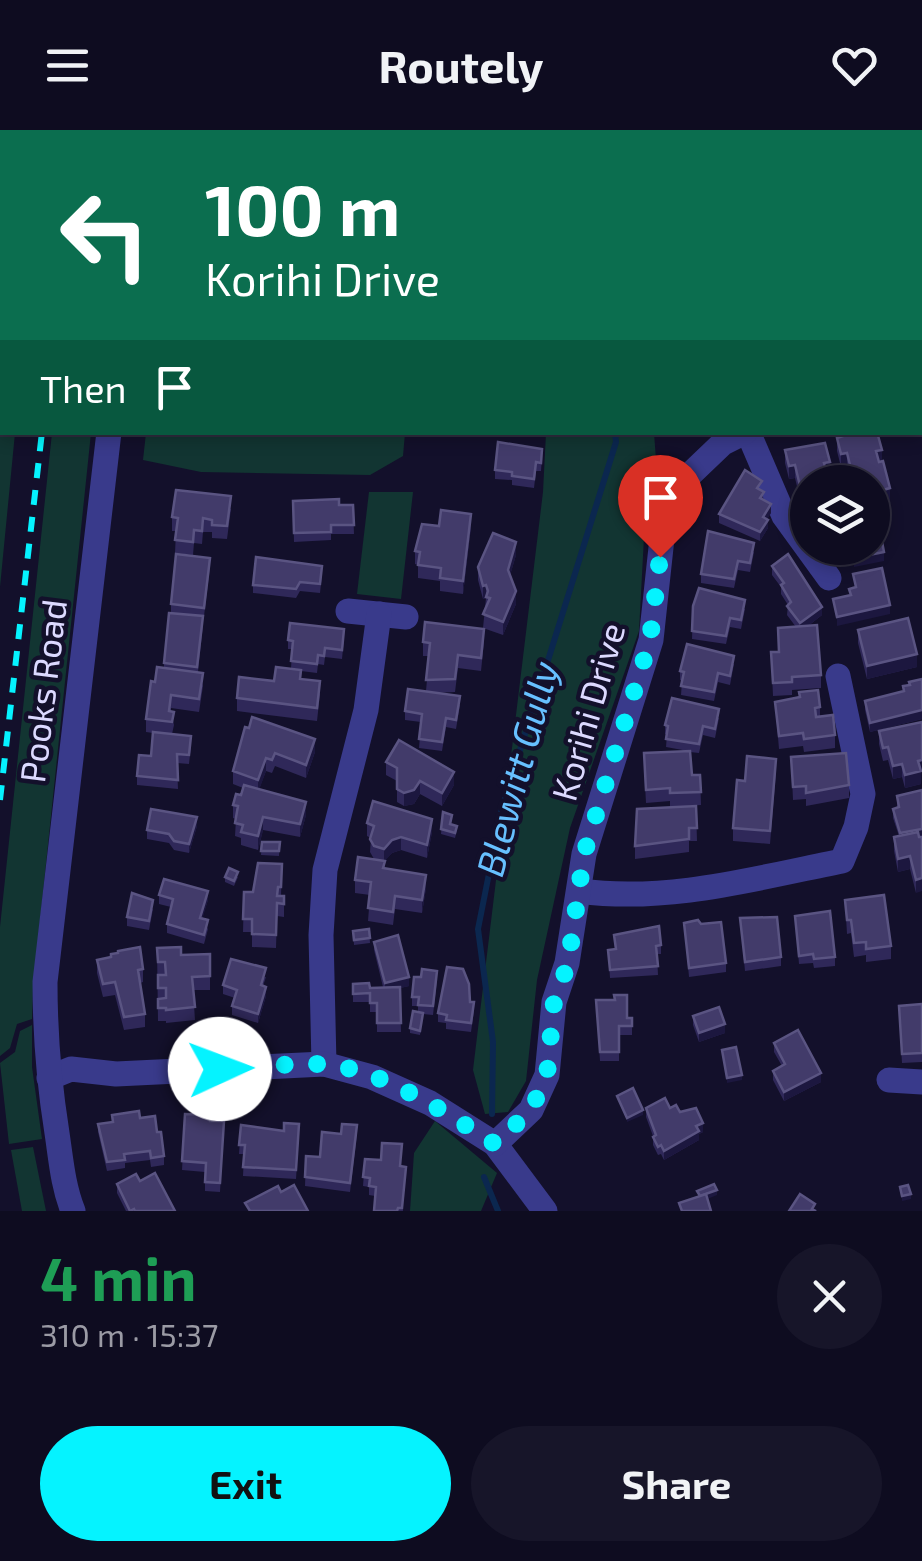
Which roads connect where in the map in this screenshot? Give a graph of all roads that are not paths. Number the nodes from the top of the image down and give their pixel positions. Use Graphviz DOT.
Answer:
graph roads {
  1 [pos="109,435"];
  2 [pos="740,435"];
  3 [pos="747,435"];
  4 [pos="830,578"];
  5 [pos="348,611"];
  6 [pos="379,614"];
  7 [pos="406,617"];
  8 [pos="838,676"];
  9 [pos="580,891"];
  10 [pos="324,1064"];
  11 [pos="50,1078"];
  12 [pos="890,1080"];
  13 [pos="922,1082"];
  14 [pos="495,1144"];
  15 [pos="73,1211"];
  16 [pos="545,1211"];
  1 -- 11 [label="street, Pooks Road"];
  2 -- 9 [label="street, Korihi Drive"];
  3 -- 4 [label="street"];
  5 -- 6 [label="street"];
  6 -- 7 [label="street"];
  6 -- 10 [label="street"];
  8 -- 9 [label="street"];
  9 -- 14 [label="street, Korihi Drive"];
  10 -- 11 [label="street"];
  10 -- 14 [label="street"];
  11 -- 15 [label="street, Pooks Road"];
  12 -- 13 [label="street"];
  14 -- 16 [label="street"];
}
